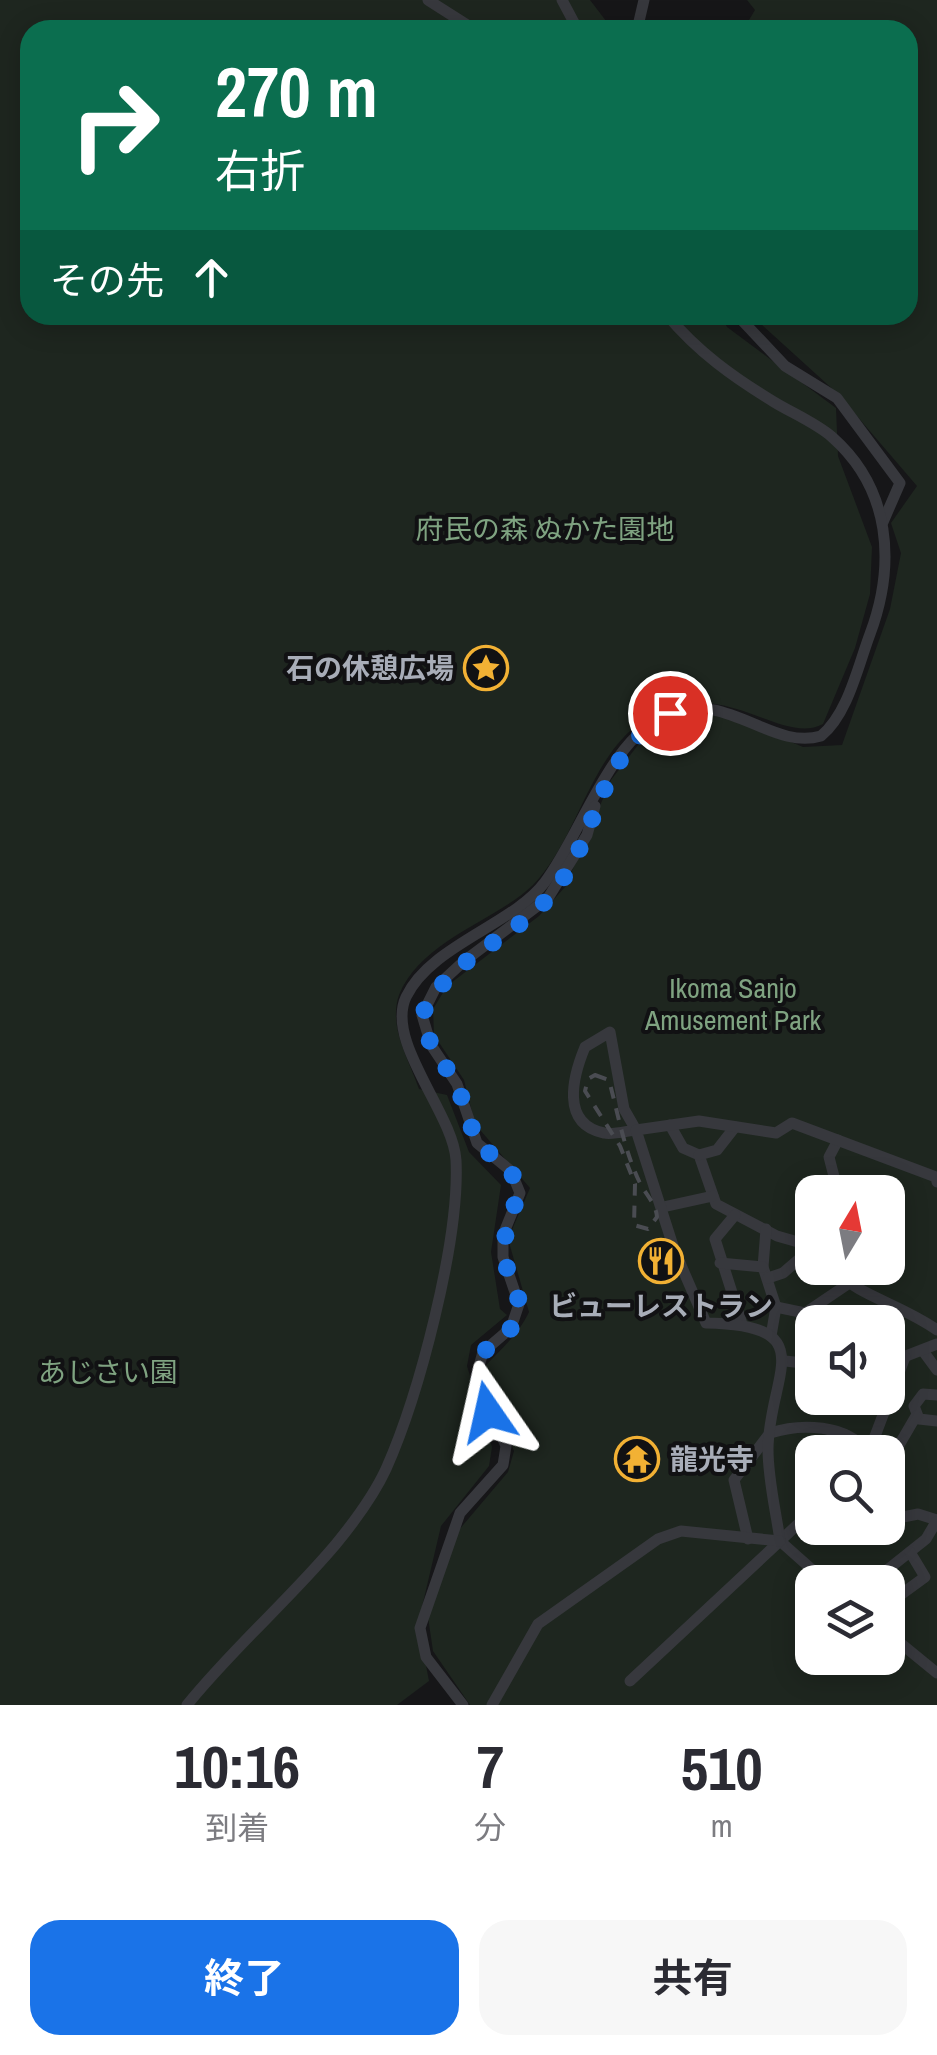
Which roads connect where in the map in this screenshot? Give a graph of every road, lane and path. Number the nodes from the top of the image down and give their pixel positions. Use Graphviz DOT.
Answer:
graph roads {
  1 [pos="428,0"];
  2 [pos="459,20"];
  3 [pos="677,325"];
  4 [pos="747,325"];
  5 [pos="882,522"];
  6 [pos="595,802"];
  7 [pos="670,1125"];
  8 [pos="735,1126"];
  9 [pos="636,1130"];
  10 [pos="838,1140"];
  11 [pos="699,1155"];
  12 [pos="834,1175"];
  13 [pos="937,1182"];
  14 [pos="712,1196"];
  15 [pos="662,1207"];
  16 [pos="734,1215"];
  17 [pos="766,1229"];
  18 [pos="795,1241"];
  19 [pos="720,1262"];
  20 [pos="795,1262"];
  21 [pos="765,1272"];
  22 [pos="847,1285"];
  23 [pos="850,1285"];
  24 [pos="776,1308"];
  25 [pos="742,1324"];
  26 [pos="937,1330"];
  27 [pos="771,1336"];
  28 [pos="937,1344"];
  29 [pos="923,1351"];
  30 [pos="905,1358"];
  31 [pos="785,1361"];
  32 [pos="795,1362"];
  33 [pos="937,1370"];
  34 [pos="937,1395"];
  35 [pos="916,1416"];
  36 [pos="937,1421"];
  37 [pos="832,1432"];
  38 [pos="770,1433"];
  39 [pos="841,1435"];
  40 [pos="905,1435"];
  41 [pos="905,1517"];
  42 [pos="936,1521"];
  43 [pos="795,1527"];
  44 [pos="748,1538"];
  45 [pos="780,1541"];
  46 [pos="910,1552"];
  47 [pos="807,1565"];
  48 [pos="894,1565"];
  49 [pos="905,1592"];
  50 [pos="905,1647"];
  51 [pos="937,1673"];
  52 [pos="630,1680"];
  53 [pos="187,1705"];
  54 [pos="464,1705"];
  55 [pos="492,1705"];
  1 -- 2 [label="street"];
  3 -- 5 [label="street"];
  4 -- 5 [label="street"];
  5 -- 6 [label="street"];
  6 -- 53 [label="street"];
  6 -- 54 [label="street"];
  7 -- 8 [label="street"];
  7 -- 9 [label="street"];
  7 -- 11 [label="street"];
  8 -- 10 [label="street"];
  8 -- 11 [label="street"];
  9 -- 9 [label="street"];
  9 -- 15 [label="street"];
  10 -- 12 [label="street"];
  10 -- 13 [label="street"];
  11 -- 14 [label="street"];
  14 -- 15 [label="street"];
  14 -- 16 [label="street"];
  15 -- 25 [label="street"];
  16 -- 17 [label="street"];
  16 -- 19 [label="street"];
  17 -- 18 [label="street"];
  17 -- 21 [label="street"];
  19 -- 21 [label="street"];
  19 -- 25 [label="street"];
  20 -- 21 [label="street"];
  21 -- 24 [label="street"];
  22 -- 24 [label="street"];
  23 -- 26 [label="street"];
  24 -- 27 [label="street"];
  25 -- 27 [label="street"];
  27 -- 31 [label="street"];
  28 -- 29 [label="street"];
  29 -- 30 [label="street"];
  29 -- 33 [label="street"];
  31 -- 32 [label="street"];
  31 -- 38 [label="street"];
  34 -- 35 [label="street"];
  35 -- 36 [label="street"];
  35 -- 40 [label="street"];
  37 -- 38 [label="street"];
  37 -- 39 [label="street"];
  38 -- 44 [label="street"];
  38 -- 45 [label="street"];
  41 -- 42 [label="street"];
  42 -- 46 [label="street"];
  43 -- 45 [label="street"];
  44 -- 45 [label="street"];
  44 -- 55 [label="street"];
  45 -- 47 [label="street"];
  45 -- 52 [label="street"];
  46 -- 48 [label="street"];
  46 -- 49 [label="street"];
  50 -- 51 [label="street"];
}
